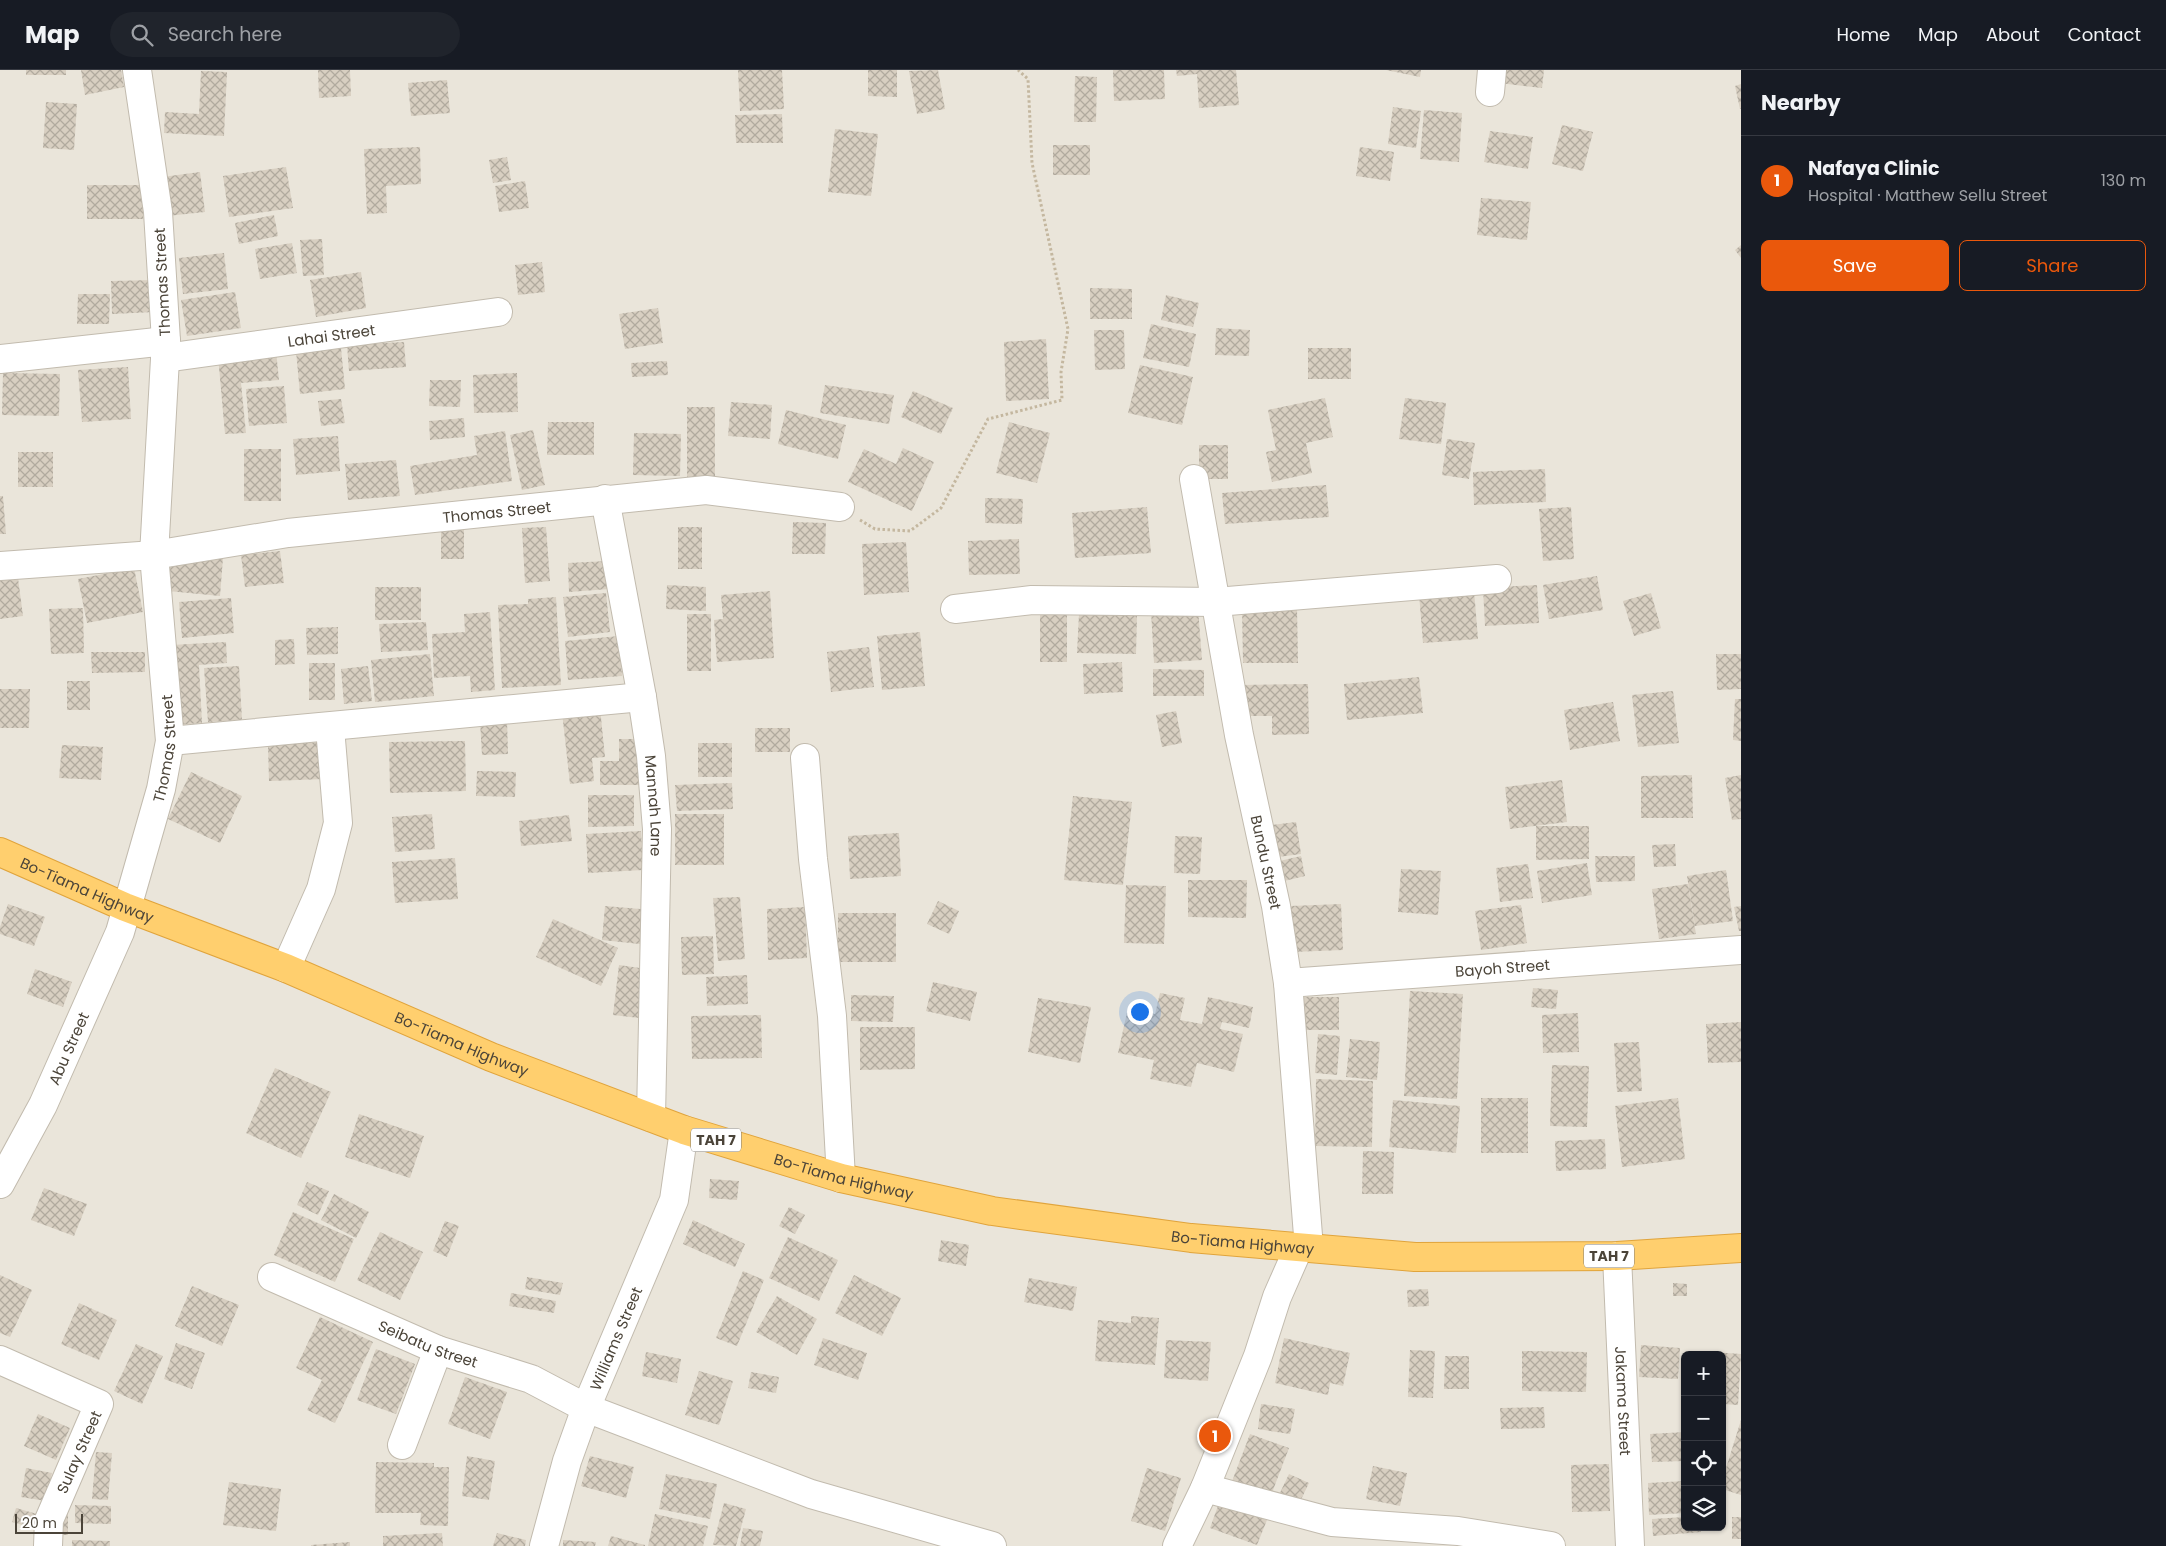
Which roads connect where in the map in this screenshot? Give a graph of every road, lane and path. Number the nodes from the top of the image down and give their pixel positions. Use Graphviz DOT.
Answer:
graph roads {
  1 [pos="137,70"];
  2 [pos="1018,70"];
  3 [pos="498,312"];
  4 [pos="166,349"];
  5 [pos="0,359"];
  6 [pos="1194,479"];
  7 [pos="605,499"];
  8 [pos="840,507"];
  9 [pos="154,555"];
  10 [pos="0,566"];
  11 [pos="1497,579"];
  12 [pos="1216,602"];
  13 [pos="955,609"];
  14 [pos="642,697"];
  15 [pos="330,728"];
  16 [pos="170,741"];
  17 [pos="805,758"];
  18 [pos="0,852"];
  19 [pos="125,907"];
  20 [pos="1728,951"];
  21 [pos="286,968"];
  22 [pos="1288,984"];
  23 [pos="651,1117"];
  24 [pos="684,1130"];
  25 [pos="841,1178"];
  26 [pos="0,1184"];
  27 [pos="1304,1248"];
  28 [pos="1741,1248"];
  29 [pos="1617,1256"];
  30 [pos="272,1276"];
  31 [pos="438,1350"];
  32 [pos="0,1360"];
  33 [pos="586,1408"];
  34 [pos="402,1445"];
  35 [pos="1205,1488"];
  36 [pos="48,1546"];
  37 [pos="544,1546"];
  38 [pos="992,1546"];
  39 [pos="1177,1546"];
  40 [pos="1551,1546"];
  41 [pos="1630,1546"];
  1 -- 4 [label="street, Thomas Street"];
  2 -- 8 [label="path"];
  3 -- 4 [label="street, Lahai Street"];
  4 -- 5 [label="street, Lahai Street"];
  4 -- 9 [label="street, Thomas Street"];
  6 -- 12 [label="street, Bundu Street"];
  7 -- 8 [label="street, Thomas Street"];
  7 -- 9 [label="street, Thomas Street"];
  7 -- 14 [label="street, Mannah Lane"];
  9 -- 10 [label="street, Thomas Street"];
  9 -- 16 [label="street, Thomas Street"];
  11 -- 12 [label="street"];
  12 -- 13 [label="street"];
  12 -- 22 [label="street, Bundu Street"];
  14 -- 15 [label="street"];
  14 -- 23 [label="street, Mannah Lane"];
  15 -- 16 [label="street"];
  15 -- 21 [label="street"];
  16 -- 19 [label="street, Thomas Street"];
  17 -- 25 [label="street"];
  18 -- 19 [label="highway, Bo-Tiama Highway / TAH 7"];
  19 -- 21 [label="highway, Bo-Tiama Highway / TAH 7"];
  19 -- 26 [label="street, Abu Street"];
  20 -- 22 [label="street, Bayoh Street"];
  21 -- 23 [label="highway, Bo-Tiama Highway / TAH 7"];
  22 -- 27 [label="street, Bundu Street"];
  23 -- 24 [label="highway, Bo-Tiama Highway / TAH 7"];
  24 -- 25 [label="highway, Bo-Tiama Highway / TAH 7"];
  24 -- 33 [label="street, Williams Street"];
  25 -- 27 [label="highway, Bo-Tiama Highway / TAH 7"];
  27 -- 29 [label="highway, Bo-Tiama Highway / TAH 7"];
  27 -- 35 [label="street"];
  28 -- 29 [label="highway, Bo-Tiama Highway / TAH 7"];
  29 -- 41 [label="street, Jakama Street"];
  30 -- 31 [label="street, Seibatu Street"];
  31 -- 33 [label="street, Seibatu Street"];
  31 -- 34 [label="street"];
  32 -- 36 [label="street, Sulay Street"];
  33 -- 37 [label="street, Williams Street"];
  33 -- 38 [label="street, Seibatu Street"];
  35 -- 39 [label="street"];
  35 -- 40 [label="street"];
}
